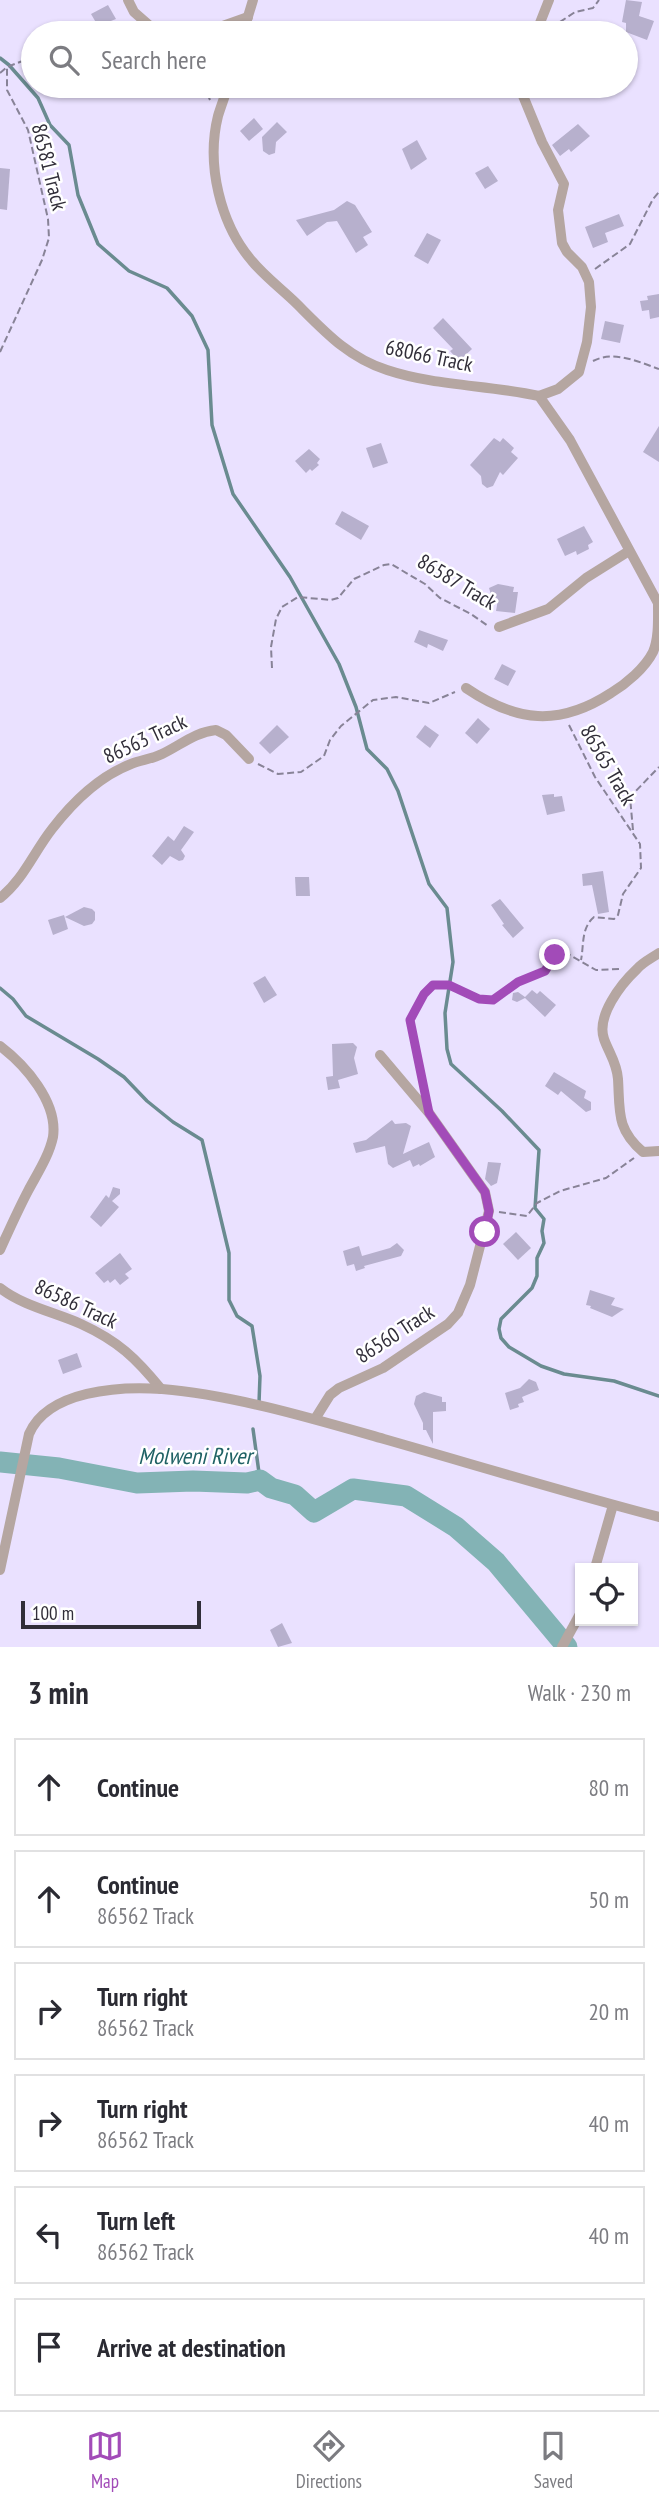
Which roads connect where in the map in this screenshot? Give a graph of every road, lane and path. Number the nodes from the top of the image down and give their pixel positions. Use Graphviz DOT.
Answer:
graph roads {
  1 [pos="128,0"];
  2 [pos="253,0"];
  3 [pos="549,0"];
  4 [pos="599,0"];
  5 [pos="248,17"];
  6 [pos="144,21"];
  7 [pos="237,21"];
  8 [pos="247,21"];
  9 [pos="541,21"];
  10 [pos="562,21"];
  11 [pos="21,62"];
  12 [pos="7,67"];
  13 [pos="0,73"];
  14 [pos="224,98"];
  15 [pos="524,98"];
  16 [pos="659,192"];
  17 [pos="585,274"];
  18 [pos="0,352"];
  19 [pos="659,369"];
  20 [pos="579,372"];
  21 [pos="539,396"];
  22 [pos="629,551"];
  23 [pos="659,604"];
  24 [pos="499,627"];
  25 [pos="272,668"];
  26 [pos="466,688"];
  27 [pos="565,715"];
  28 [pos="249,759"];
  29 [pos="659,767"];
  30 [pos="632,831"];
  31 [pos="0,898"];
  32 [pos="659,953"];
  33 [pos="581,960"];
  34 [pos="638,967"];
  35 [pos="0,1046"];
  36 [pos="380,1055"];
  37 [pos="424,1088"];
  38 [pos="659,1151"];
  39 [pos="643,1152"];
  40 [pos="489,1211"];
  41 [pos="0,1250"];
  42 [pos="0,1288"];
  43 [pos="161,1389"];
  44 [pos="315,1419"];
  45 [pos="613,1505"];
  46 [pos="659,1517"];
  47 [pos="597,1563"];
  48 [pos="0,1570"];
  49 [pos="575,1623"];
  50 [pos="565,1642"];
  1 -- 6 [label="street"];
  2 -- 5 [label="street"];
  3 -- 9 [label="street"];
  4 -- 10 [label="path"];
  5 -- 7 [label="street"];
  5 -- 8 [label="street"];
  11 -- 12 [label="path"];
  12 -- 13 [label="path"];
  12 -- 18 [label="path, 86581 Track"];
  14 -- 21 [label="street, 68066 Track"];
  15 -- 17 [label="street"];
  16 -- 17 [label="path"];
  17 -- 20 [label="street"];
  19 -- 20 [label="path"];
  20 -- 21 [label="street"];
  21 -- 22 [label="street"];
  22 -- 23 [label="street"];
  22 -- 24 [label="street, 86587 Track"];
  23 -- 27 [label="street"];
  24 -- 25 [label="path, 86587 Track"];
  26 -- 27 [label="street"];
  26 -- 28 [label="path"];
  27 -- 30 [label="path, 86565 Track"];
  28 -- 31 [label="street, 86563 Track"];
  29 -- 30 [label="path"];
  30 -- 33 [label="path, 86565 Track"];
  32 -- 34 [label="street"];
  33 -- 34 [label="path"];
  33 -- 37 [label="path"];
  34 -- 39 [label="street"];
  35 -- 41 [label="street"];
  36 -- 40 [label="street"];
  38 -- 39 [label="street"];
  39 -- 40 [label="path"];
  40 -- 44 [label="street, 86560 Track"];
  42 -- 43 [label="street, 86586 Track"];
  43 -- 44 [label="street"];
  43 -- 48 [label="street"];
  44 -- 45 [label="street"];
  45 -- 46 [label="street"];
  45 -- 47 [label="street"];
  49 -- 50 [label="street"];
}
